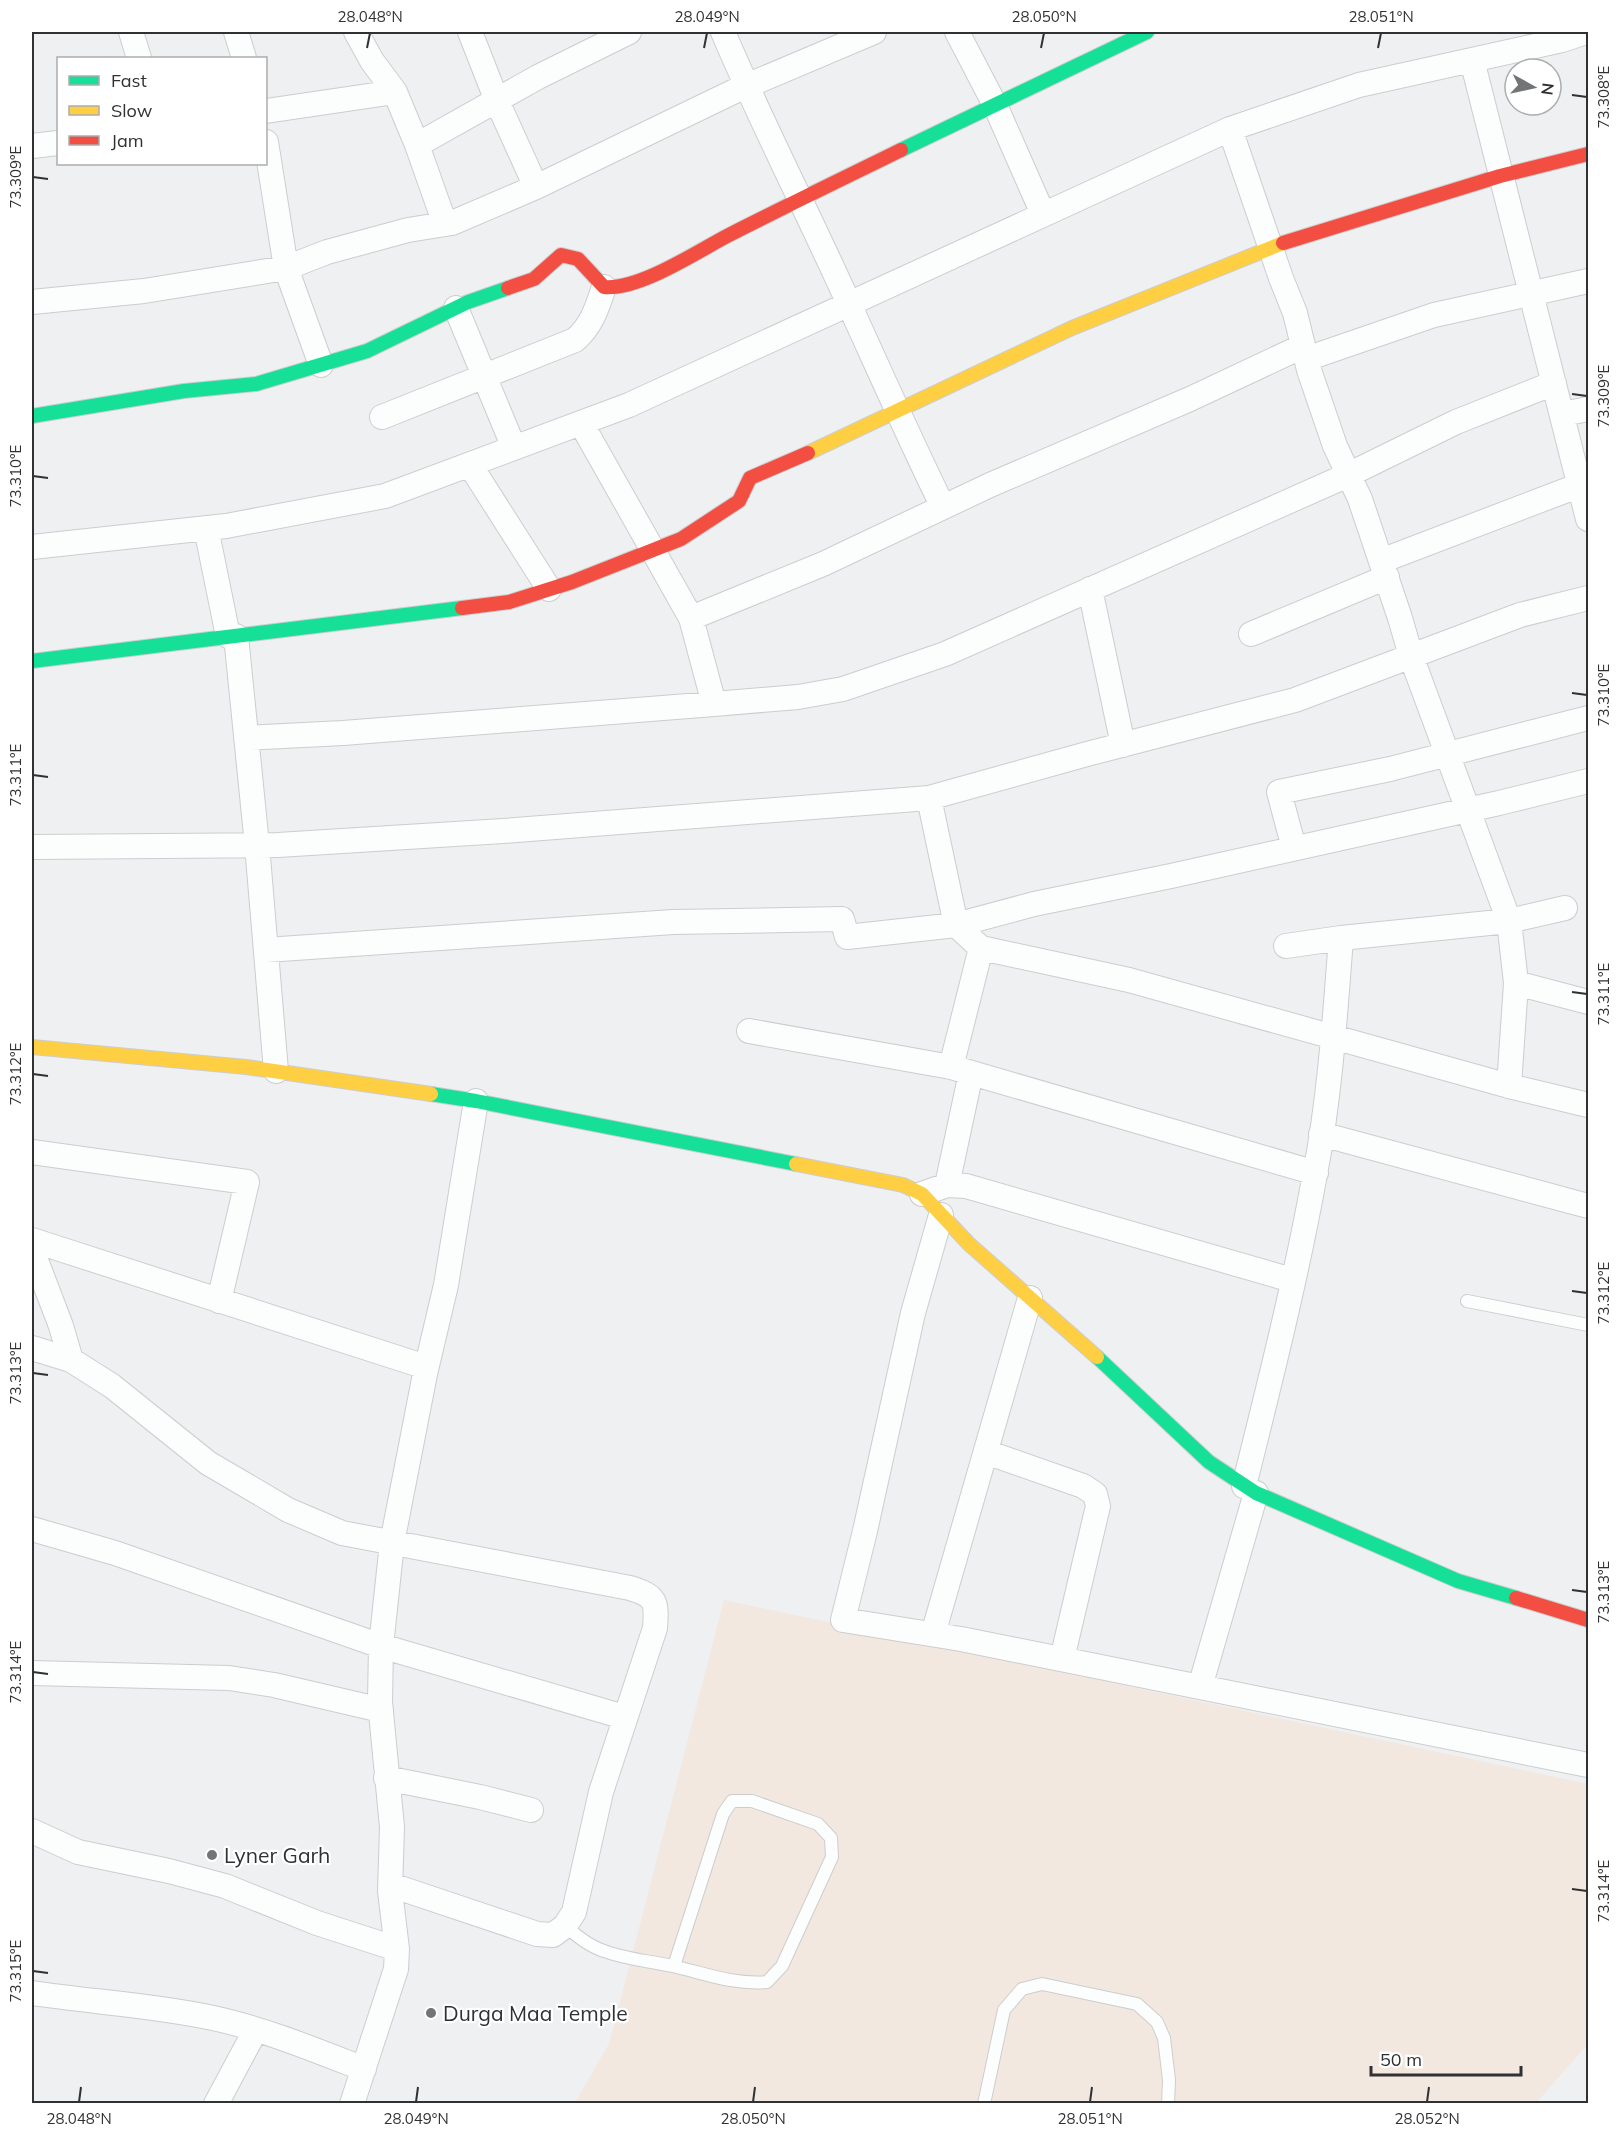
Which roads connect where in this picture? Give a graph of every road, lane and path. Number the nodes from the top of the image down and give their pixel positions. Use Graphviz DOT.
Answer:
graph roads {
  1 [pos="131,32"];
  2 [pos="236,32"];
  3 [pos="356,32"];
  4 [pos="470,32"];
  5 [pos="629,32"];
  6 [pos="723,32"];
  7 [pos="874,32"];
  8 [pos="957,32"];
  9 [pos="1147,32"];
  10 [pos="1586,32"];
  11 [pos="139,57"];
  12 [pos="244,57"];
  13 [pos="1472,60"];
  14 [pos="746,86"];
  15 [pos="395,92"];
  16 [pos="497,101"];
  17 [pos="995,105"];
  18 [pos="267,111"];
  19 [pos="1230,129"];
  20 [pos="57,143"];
  21 [pos="417,145"];
  22 [pos="32,147"];
  23 [pos="267,148"];
  24 [pos="1588,154"];
  25 [pos="1500,176"];
  26 [pos="536,187"];
  27 [pos="799,200"];
  28 [pos="1043,214"];
  29 [pos="445,224"];
  30 [pos="1270,247"];
  31 [pos="286,268"];
  32 [pos="1588,281"];
  33 [pos="604,288"];
  34 [pos="1530,293"];
  35 [pos="32,302"];
  36 [pos="849,304"];
  37 [pos="456,308"];
  38 [pos="1305,352"];
  39 [pos="321,365"];
  40 [pos="484,375"];
  41 [pos="1554,383"];
  42 [pos="1588,409"];
  43 [pos="897,412"];
  44 [pos="1563,414"];
  45 [pos="32,416"];
  46 [pos="382,417"];
  47 [pos="581,423"];
  48 [pos="514,448"];
  49 [pos="470,465"];
  50 [pos="1348,475"];
  51 [pos="1585,484"];
  52 [pos="943,507"];
  53 [pos="1588,519"];
  54 [pos="206,528"];
  55 [pos="32,547"];
  56 [pos="652,550"];
  57 [pos="1384,569"];
  58 [pos="549,589"];
  59 [pos="1090,589"];
  60 [pos="1588,598"];
  61 [pos="691,618"];
  62 [pos="1251,634"];
  63 [pos="232,636"];
  64 [pos="1411,656"];
  65 [pos="32,661"];
  66 [pos="714,704"];
  67 [pos="1588,718"];
  68 [pos="246,738"];
  69 [pos="1123,745"];
  70 [pos="1448,755"];
  71 [pos="1588,781"];
  72 [pos="929,798"];
  73 [pos="1469,809"];
  74 [pos="257,845"];
  75 [pos="32,847"];
  76 [pos="1294,848"];
  77 [pos="1564,908"];
  78 [pos="1509,921"];
  79 [pos="956,925"];
  80 [pos="1341,938"];
  81 [pos="1286,946"];
  82 [pos="981,948"];
  83 [pos="266,950"];
  84 [pos="1516,983"];
  85 [pos="1588,1002"];
  86 [pos="749,1031"];
  87 [pos="1334,1038"];
  88 [pos="32,1047"];
  89 [pos="961,1070"];
  90 [pos="276,1071"];
  91 [pos="1509,1086"];
  92 [pos="476,1101"];
  93 [pos="1588,1105"];
  94 [pos="1321,1134"];
  95 [pos="32,1152"];
  96 [pos="1316,1173"];
  97 [pos="947,1185"];
  98 [pos="921,1194"];
  99 [pos="1588,1206"];
  100 [pos="941,1215"];
  101 [pos="32,1240"];
  102 [pos="32,1250"];
  103 [pos="1292,1280"];
  104 [pos="1030,1298"];
  105 [pos="219,1301"];
  106 [pos="1467,1301"];
  107 [pos="1588,1325"];
  108 [pos="32,1348"];
  109 [pos="71,1360"];
  110 [pos="426,1367"];
  111 [pos="986,1452"];
  112 [pos="1250,1490"];
  113 [pos="32,1529"];
  114 [pos="392,1543"];
  115 [pos="1588,1620"];
  116 [pos="933,1634"];
  117 [pos="381,1646"];
  118 [pos="1062,1659"];
  119 [pos="32,1673"];
  120 [pos="1200,1687"];
  121 [pos="381,1710"];
  122 [pos="624,1717"];
  123 [pos="1588,1765"];
  124 [pos="386,1778"];
  125 [pos="531,1810"];
  126 [pos="32,1831"];
  127 [pos="391,1885"];
  128 [pos="565,1926"];
  129 [pos="397,1949"];
  130 [pos="674,1966"];
  131 [pos="32,1993"];
  132 [pos="255,2031"];
  133 [pos="364,2069"];
  134 [pos="216,2103"];
  135 [pos="352,2103"];
  136 [pos="984,2103"];
  137 [pos="1168,2103"];
  1 -- 11 [label="street"];
  2 -- 12 [label="street"];
  3 -- 15 [label="street"];
  4 -- 16 [label="street"];
  5 -- 16 [label="street"];
  6 -- 14 [label="street"];
  7 -- 14 [label="street"];
  8 -- 17 [label="street"];
  9 -- 17 [label="street"];
  10 -- 13 [label="street"];
  13 -- 19 [label="street"];
  13 -- 25 [label="street"];
  14 -- 26 [label="street"];
  14 -- 27 [label="street"];
  15 -- 18 [label="street"];
  15 -- 21 [label="street"];
  16 -- 21 [label="street"];
  16 -- 26 [label="street"];
  17 -- 27 [label="street"];
  17 -- 28 [label="street"];
  19 -- 28 [label="street"];
  19 -- 30 [label="street"];
  20 -- 22 [label="street"];
  21 -- 29 [label="street"];
  23 -- 31 [label="street"];
  24 -- 25 [label="street"];
  25 -- 30 [label="street"];
  25 -- 34 [label="street"];
  26 -- 29 [label="street"];
  27 -- 33 [label="street"];
  27 -- 36 [label="street"];
  28 -- 36 [label="street"];
  29 -- 31 [label="street"];
  30 -- 38 [label="street"];
  30 -- 43 [label="street"];
  31 -- 35 [label="street"];
  31 -- 39 [label="street"];
  32 -- 34 [label="street"];
  33 -- 37 [label="street"];
  33 -- 40 [label="street"];
  34 -- 38 [label="street"];
  34 -- 41 [label="street"];
  36 -- 43 [label="street"];
  36 -- 47 [label="street"];
  37 -- 39 [label="street"];
  37 -- 40 [label="street"];
  38 -- 50 [label="street"];
  38 -- 52 [label="street"];
  39 -- 45 [label="street"];
  40 -- 46 [label="street"];
  40 -- 48 [label="street"];
  41 -- 44 [label="street"];
  41 -- 50 [label="street"];
  42 -- 44 [label="street"];
  43 -- 52 [label="street"];
  43 -- 56 [label="street"];
  44 -- 51 [label="street"];
  47 -- 48 [label="street"];
  47 -- 56 [label="street"];
  48 -- 49 [label="street"];
  49 -- 54 [label="street"];
  49 -- 58 [label="street"];
  50 -- 57 [label="street"];
  50 -- 59 [label="street"];
  51 -- 53 [label="street"];
  51 -- 57 [label="street"];
  52 -- 61 [label="street"];
  54 -- 55 [label="street"];
  54 -- 63 [label="street"];
  56 -- 58 [label="street"];
  56 -- 61 [label="street"];
  57 -- 62 [label="street"];
  57 -- 64 [label="street"];
  58 -- 63 [label="street"];
  59 -- 66 [label="street"];
  59 -- 69 [label="street"];
  60 -- 64 [label="street"];
  61 -- 66 [label="street"];
  63 -- 65 [label="street"];
  63 -- 68 [label="street"];
  64 -- 69 [label="street"];
  64 -- 70 [label="street"];
  66 -- 68 [label="street"];
  67 -- 70 [label="street"];
  68 -- 74 [label="street"];
  69 -- 72 [label="street"];
  70 -- 73 [label="street"];
  70 -- 76 [label="street"];
  71 -- 73 [label="street"];
  72 -- 74 [label="street"];
  72 -- 79 [label="street"];
  73 -- 76 [label="street"];
  73 -- 78 [label="street"];
  74 -- 75 [label="street"];
  74 -- 83 [label="street"];
  76 -- 79 [label="street"];
  77 -- 78 [label="street"];
  78 -- 80 [label="street"];
  78 -- 84 [label="street"];
  79 -- 82 [label="street"];
  79 -- 83 [label="street"];
  80 -- 81 [label="street"];
  80 -- 87 [label="street"];
  82 -- 87 [label="street"];
  82 -- 89 [label="street"];
  83 -- 90 [label="street"];
  84 -- 85 [label="street"];
  84 -- 91 [label="street"];
  86 -- 89 [label="street"];
  87 -- 91 [label="street"];
  87 -- 94 [label="street"];
  88 -- 90 [label="street"];
  89 -- 96 [label="street"];
  89 -- 97 [label="street"];
  90 -- 92 [label="street"];
  91 -- 93 [label="street"];
  92 -- 98 [label="street"];
  92 -- 110 [label="street"];
  94 -- 96 [label="street"];
  94 -- 99 [label="street"];
  95 -- 105 [label="street"];
  96 -- 103 [label="street"];
  97 -- 98 [label="street"];
  97 -- 103 [label="street"];
  98 -- 100 [label="street"];
  100 -- 104 [label="street"];
  100 -- 116 [label="street"];
  101 -- 105 [label="street"];
  102 -- 109 [label="street"];
  103 -- 112 [label="street"];
  104 -- 111 [label="street"];
  104 -- 112 [label="street"];
  105 -- 110 [label="street"];
  106 -- 107 [label="lane"];
  108 -- 109 [label="street"];
  109 -- 114 [label="street"];
  110 -- 114 [label="street"];
  111 -- 116 [label="street"];
  111 -- 118 [label="street"];
  112 -- 115 [label="street"];
  112 -- 120 [label="street"];
  113 -- 117 [label="street"];
  114 -- 117 [label="street"];
  114 -- 122 [label="street"];
  116 -- 118 [label="street"];
  117 -- 121 [label="street"];
  117 -- 122 [label="street"];
  118 -- 120 [label="street"];
  119 -- 121 [label="street"];
  120 -- 123 [label="street"];
  121 -- 124 [label="street"];
  122 -- 128 [label="street"];
  124 -- 125 [label="street"];
  124 -- 127 [label="street"];
  126 -- 129 [label="street"];
  127 -- 128 [label="street"];
  127 -- 129 [label="street"];
  128 -- 130 [label="lane"];
  129 -- 133 [label="street"];
  130 -- 130 [label="lane"];
  131 -- 132 [label="street"];
  132 -- 133 [label="street"];
  132 -- 134 [label="street"];
  133 -- 135 [label="street"];
  136 -- 137 [label="lane"];
}
